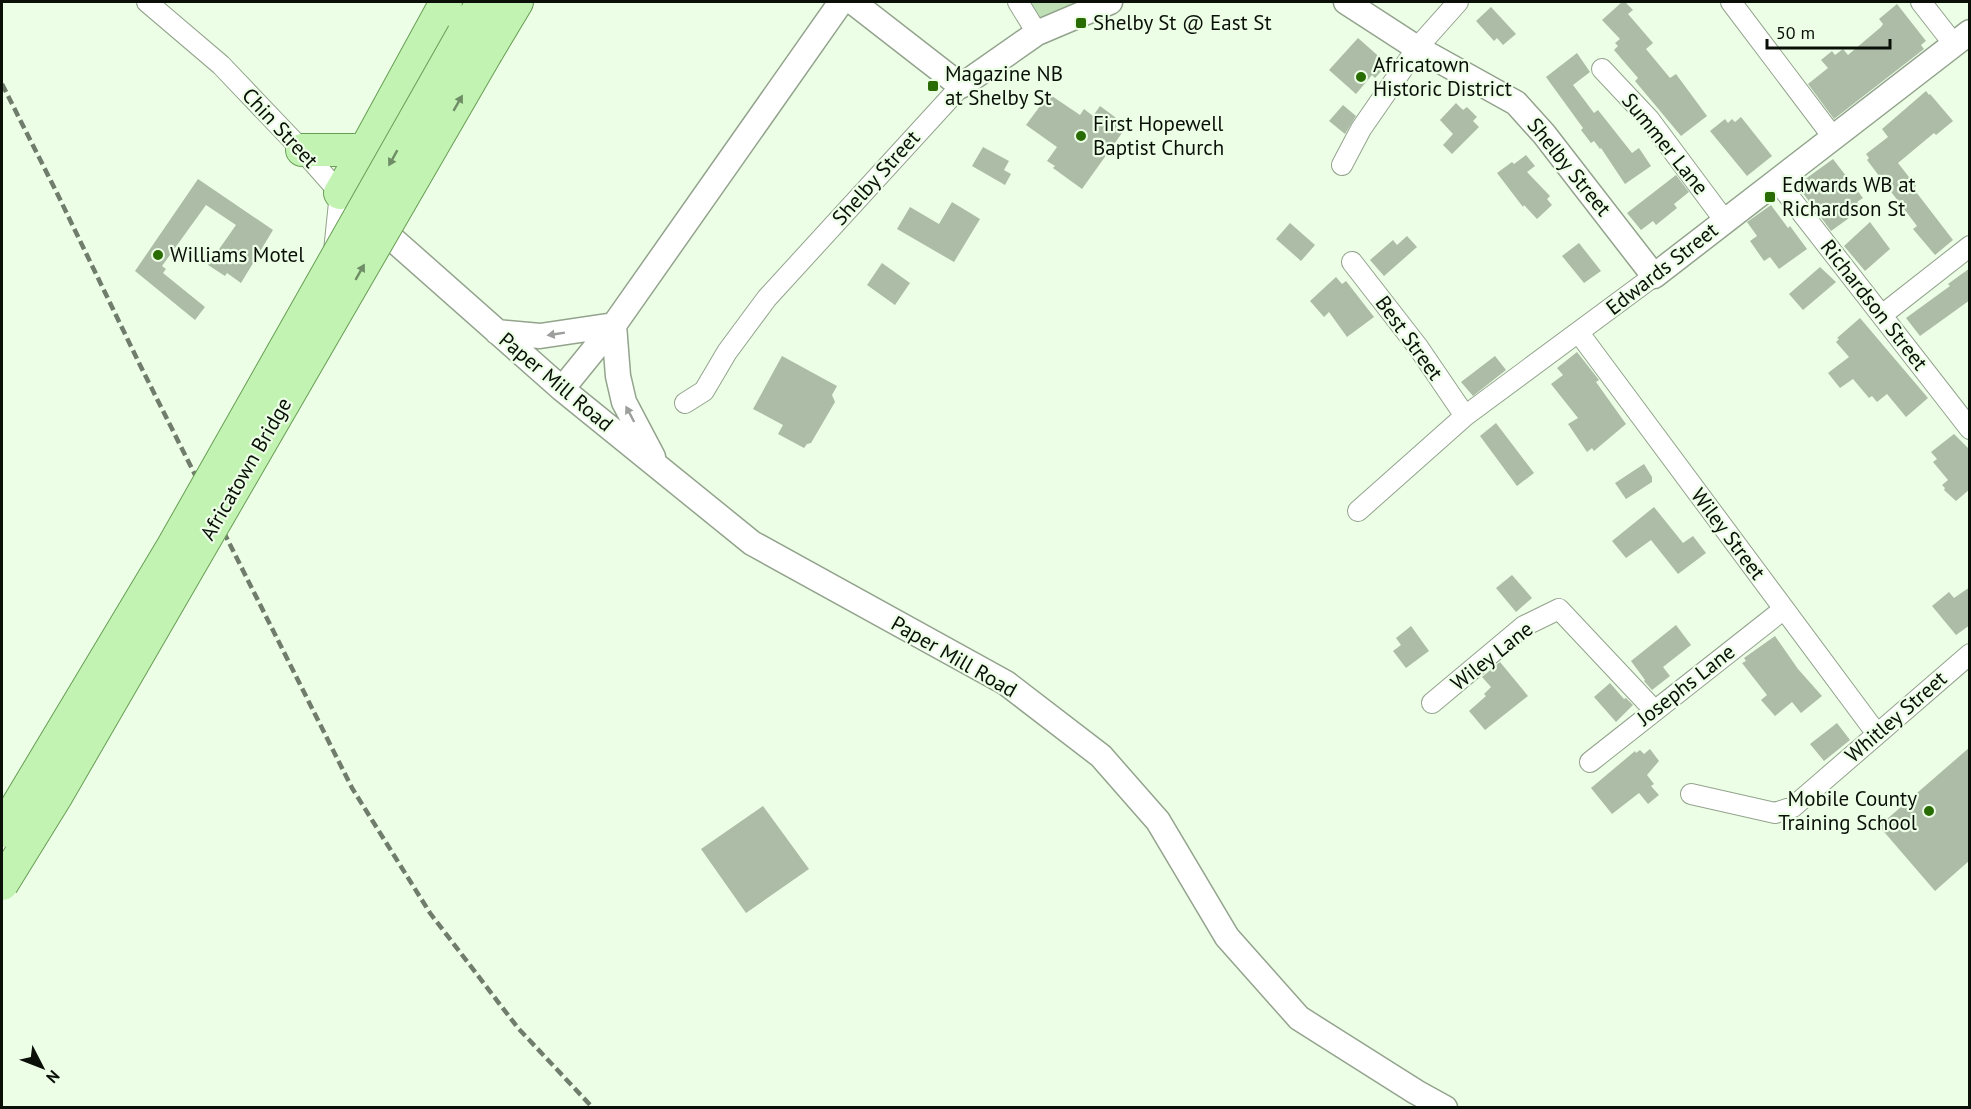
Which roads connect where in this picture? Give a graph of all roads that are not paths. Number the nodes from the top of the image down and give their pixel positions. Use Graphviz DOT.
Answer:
graph roads {
  1 [pos="147,2"];
  2 [pos="446,2"];
  3 [pos="483,2"];
  4 [pos="517,2"];
  5 [pos="841,2"];
  6 [pos="852,2"];
  7 [pos="1018,2"];
  8 [pos="1110,2"];
  9 [pos="1346,2"];
  10 [pos="1458,2"];
  11 [pos="1731,2"];
  12 [pos="1921,2"];
  13 [pos="1037,33"];
  14 [pos="1961,38"];
  15 [pos="475,43"];
  16 [pos="1417,48"];
  17 [pos="1602,69"];
  18 [pos="961,86"];
  19 [pos="1833,137"];
  20 [pos="302,150"];
  21 [pos="365,150"];
  22 [pos="1342,165"];
  23 [pos="1777,181"];
  24 [pos="340,193"];
  25 [pos="1725,221"];
  26 [pos="1970,246"];
  27 [pos="411,256"];
  28 [pos="1352,262"];
  29 [pos="1654,276"];
  30 [pos="1882,315"];
  31 [pos="614,325"];
  32 [pos="497,333"];
  33 [pos="1579,333"];
  34 [pos="562,388"];
  35 [pos="685,403"];
  36 [pos="1465,416"];
  37 [pos="1970,429"];
  38 [pos="658,466"];
  39 [pos="1358,511"];
  40 [pos="1784,609"];
  41 [pos="1970,654"];
  42 [pos="1432,703"];
  43 [pos="1654,710"];
  44 [pos="1876,734"];
  45 [pos="1590,762"];
  46 [pos="1691,794"];
  47 [pos="2,831"];
  48 [pos="2,852"];
  49 [pos="2,884"];
  50 [pos="1445,1107"];
  1 -- 20 [label="street, Chin Street"];
  2 -- 21 [label="main road"];
  3 -- 15 [label="main road"];
  4 -- 15 [label="main road"];
  5 -- 31 [label="street"];
  6 -- 18 [label="street"];
  7 -- 13 [label="street"];
  8 -- 13 [label="street, Shelby Street"];
  9 -- 16 [label="street, Shelby Street"];
  10 -- 16 [label="street"];
  11 -- 19 [label="street"];
  12 -- 14 [label="street"];
  13 -- 18 [label="street, Shelby Street"];
  14 -- 19 [label="street, Edwards Street"];
  15 -- 47 [label="main road, Africatown Bridge, one-way, bridge"];
  49 -- 15 [label="main road, Africatown Bridge, one-way, bridge"];
  16 -- 22 [label="street"];
  16 -- 29 [label="street, Shelby Street"];
  17 -- 25 [label="street, Summer Lane"];
  18 -- 35 [label="street, Shelby Street"];
  19 -- 23 [label="street, Edwards Street"];
  20 -- 21 [label="main road"];
  20 -- 24 [label="street, Chin Street"];
  21 -- 24 [label="main road"];
  23 -- 25 [label="street, Edwards Street"];
  23 -- 30 [label="street, Richardson Street"];
  24 -- 27 [label="street, Chin Street"];
  24 -- 48 [label="street"];
  25 -- 29 [label="street, Edwards Street"];
  26 -- 30 [label="street"];
  27 -- 32 [label="street, Paper Mill Road"];
  28 -- 36 [label="street, Best Street"];
  29 -- 33 [label="street, Edwards Street"];
  30 -- 37 [label="street, Richardson Street"];
  31 -- 32 [label="street, one-way"];
  31 -- 34 [label="street"];
  38 -- 31 [label="street, one-way"];
  32 -- 34 [label="street, Paper Mill Road"];
  33 -- 36 [label="street, Edwards Street"];
  33 -- 40 [label="street, Wiley Street"];
  34 -- 38 [label="street, Paper Mill Road"];
  36 -- 39 [label="street, Edwards Street"];
  38 -- 50 [label="street, Paper Mill Road"];
  40 -- 43 [label="street, Josephs Lane"];
  40 -- 44 [label="street, Wiley Street"];
  41 -- 44 [label="street, Whitley Street"];
  42 -- 43 [label="street, Wiley Lane"];
  43 -- 45 [label="street, Josephs Lane"];
  44 -- 46 [label="street, Whitley Street"];
}
